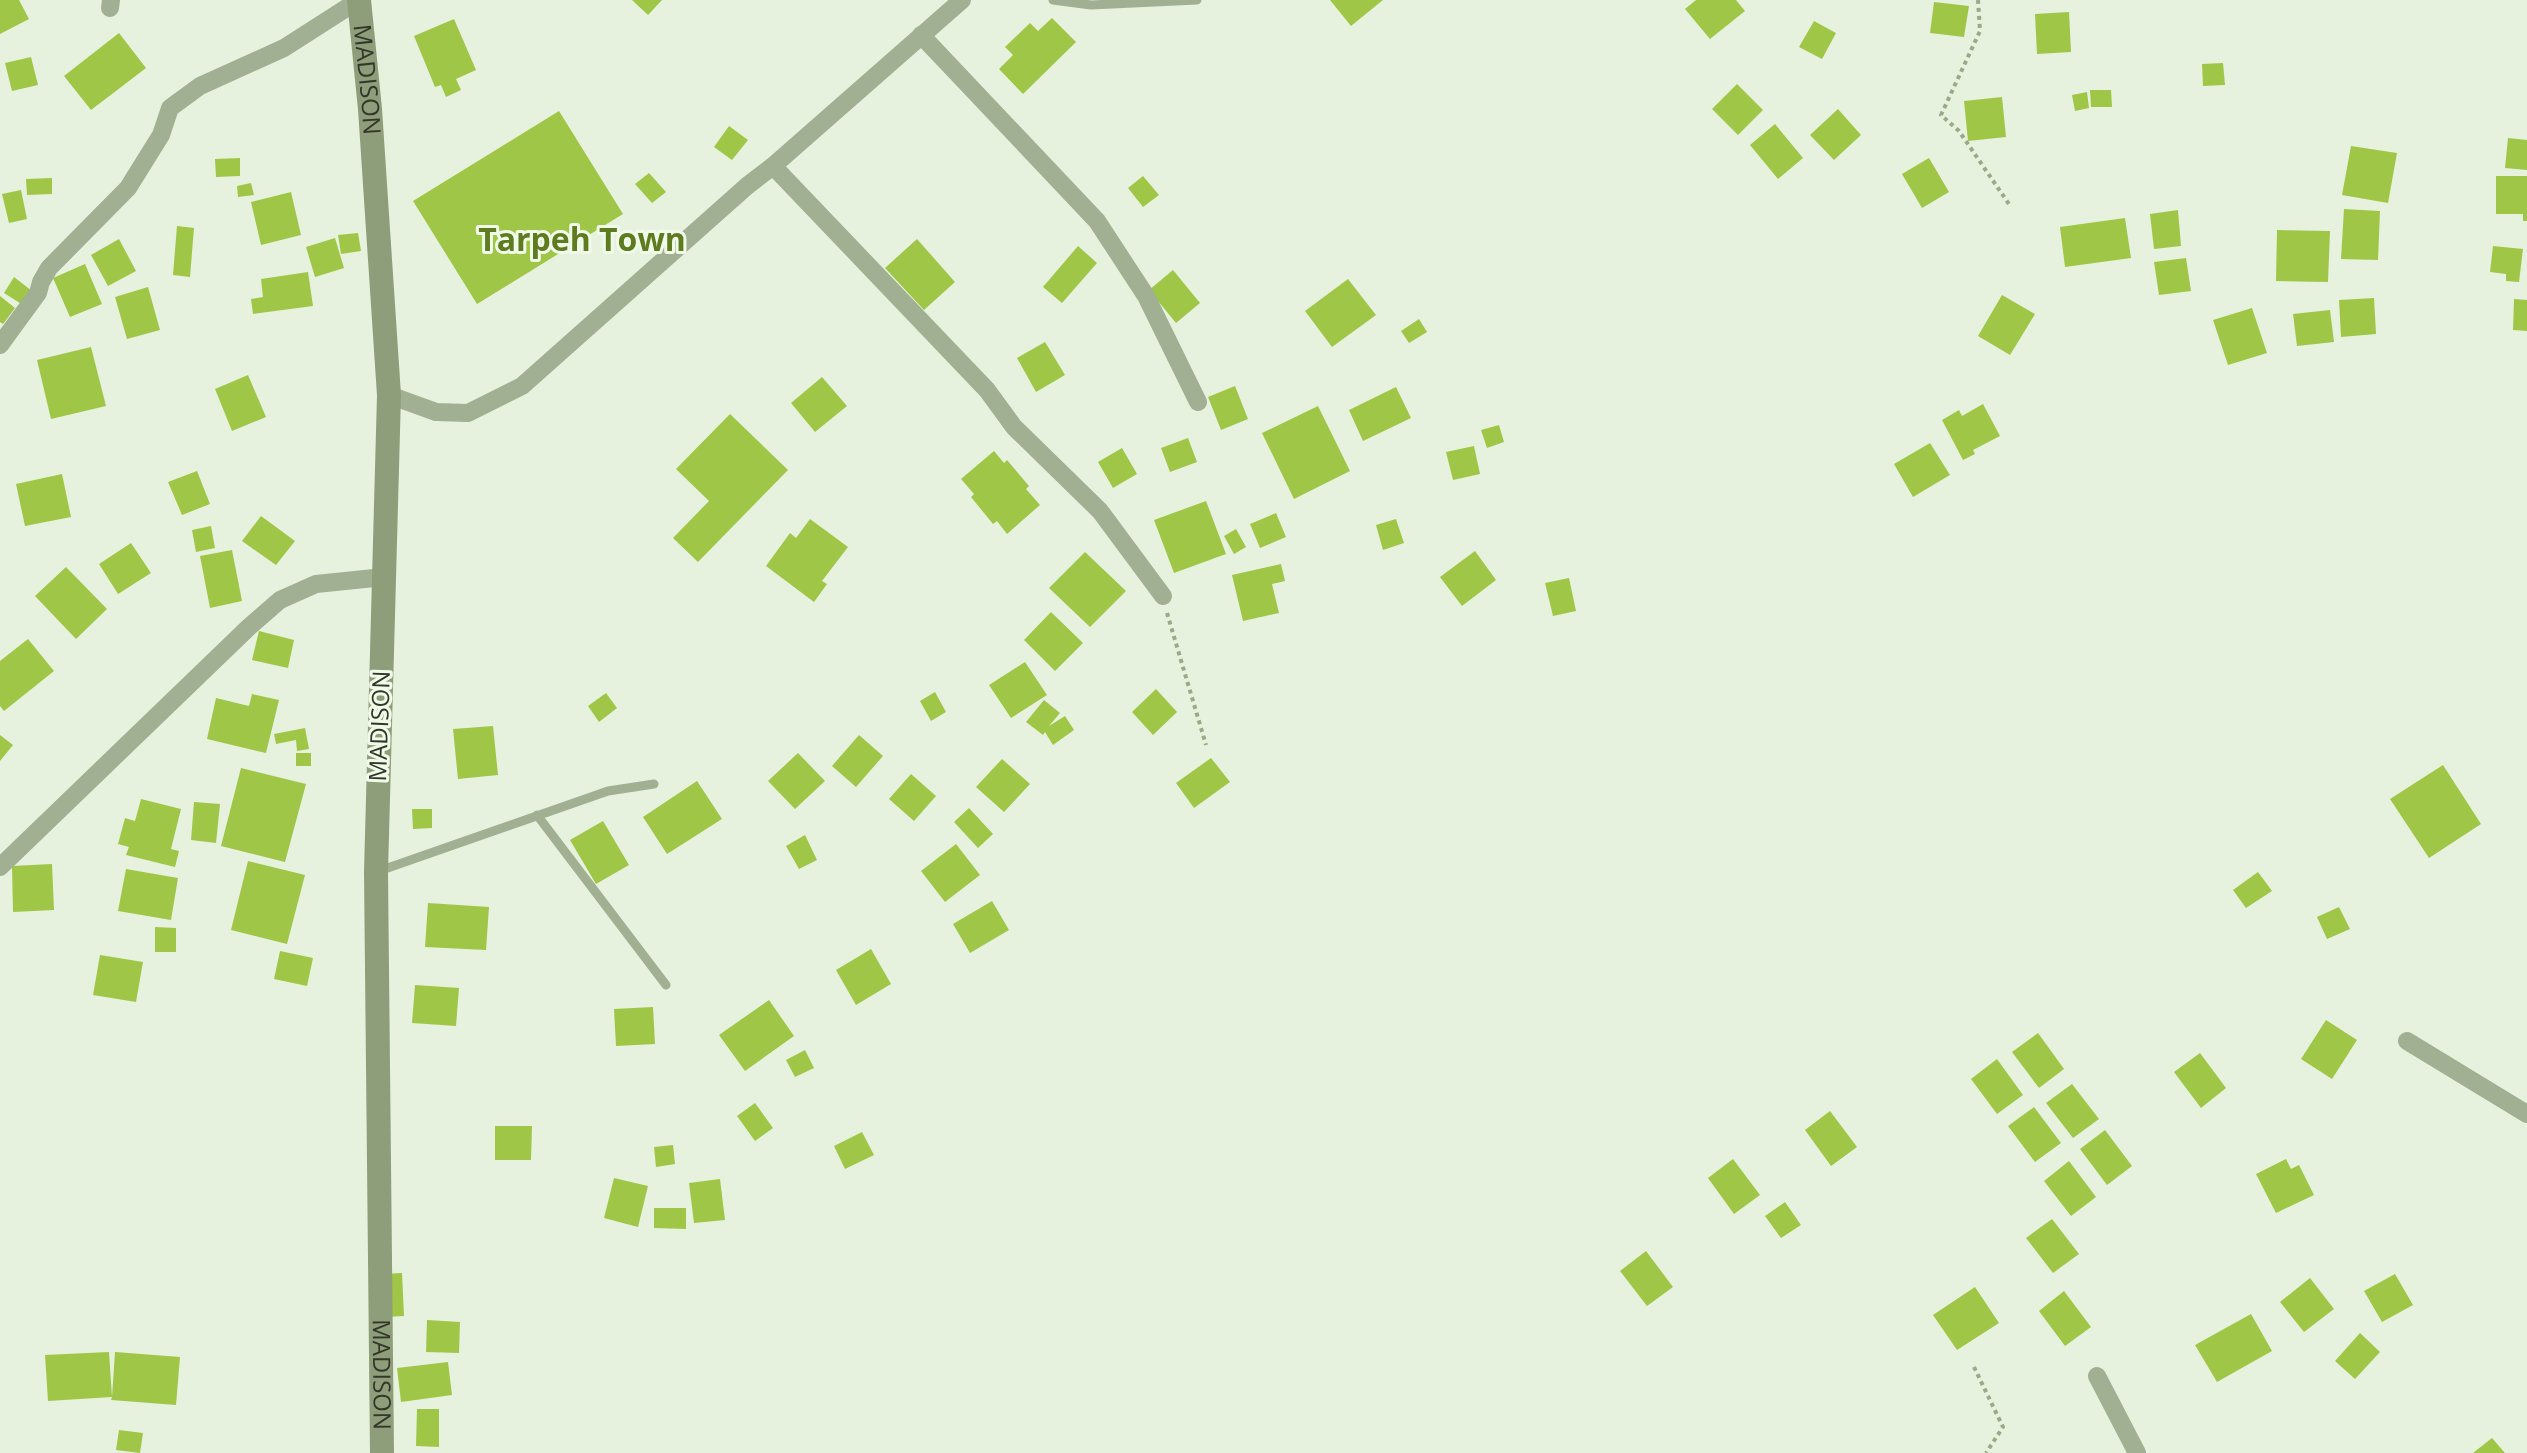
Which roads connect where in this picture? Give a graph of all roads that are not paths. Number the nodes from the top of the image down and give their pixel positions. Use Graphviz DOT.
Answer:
graph roads {
  1 [pos="359,0"];
  2 [pos="962,0"];
  3 [pos="1053,0"];
  4 [pos="1197,0"];
  5 [pos="921,35"];
  6 [pos="773,166"];
  7 [pos="0,345"];
  8 [pos="389,395"];
  9 [pos="1198,402"];
  10 [pos="384,577"];
  11 [pos="1163,596"];
  12 [pos="654,784"];
  13 [pos="537,815"];
  14 [pos="0,867"];
  15 [pos="376,872"];
  16 [pos="666,985"];
  17 [pos="2407,1041"];
  18 [pos="2527,1114"];
  19 [pos="2097,1376"];
  20 [pos="382,1453"];
  21 [pos="2137,1453"];
  1 -- 7 [label="street"];
  1 -- 8 [label="street, MADISON"];
  2 -- 5 [label="street"];
  3 -- 4 [label="lane"];
  5 -- 6 [label="street"];
  5 -- 9 [label="street"];
  6 -- 8 [label="street"];
  6 -- 11 [label="street"];
  8 -- 10 [label="street, MADISON"];
  10 -- 14 [label="street"];
  10 -- 15 [label="street, MADISON"];
  12 -- 13 [label="lane"];
  13 -- 15 [label="lane"];
  13 -- 16 [label="lane"];
  15 -- 20 [label="street, MADISON"];
  17 -- 18 [label="street"];
  19 -- 21 [label="street"];
}
